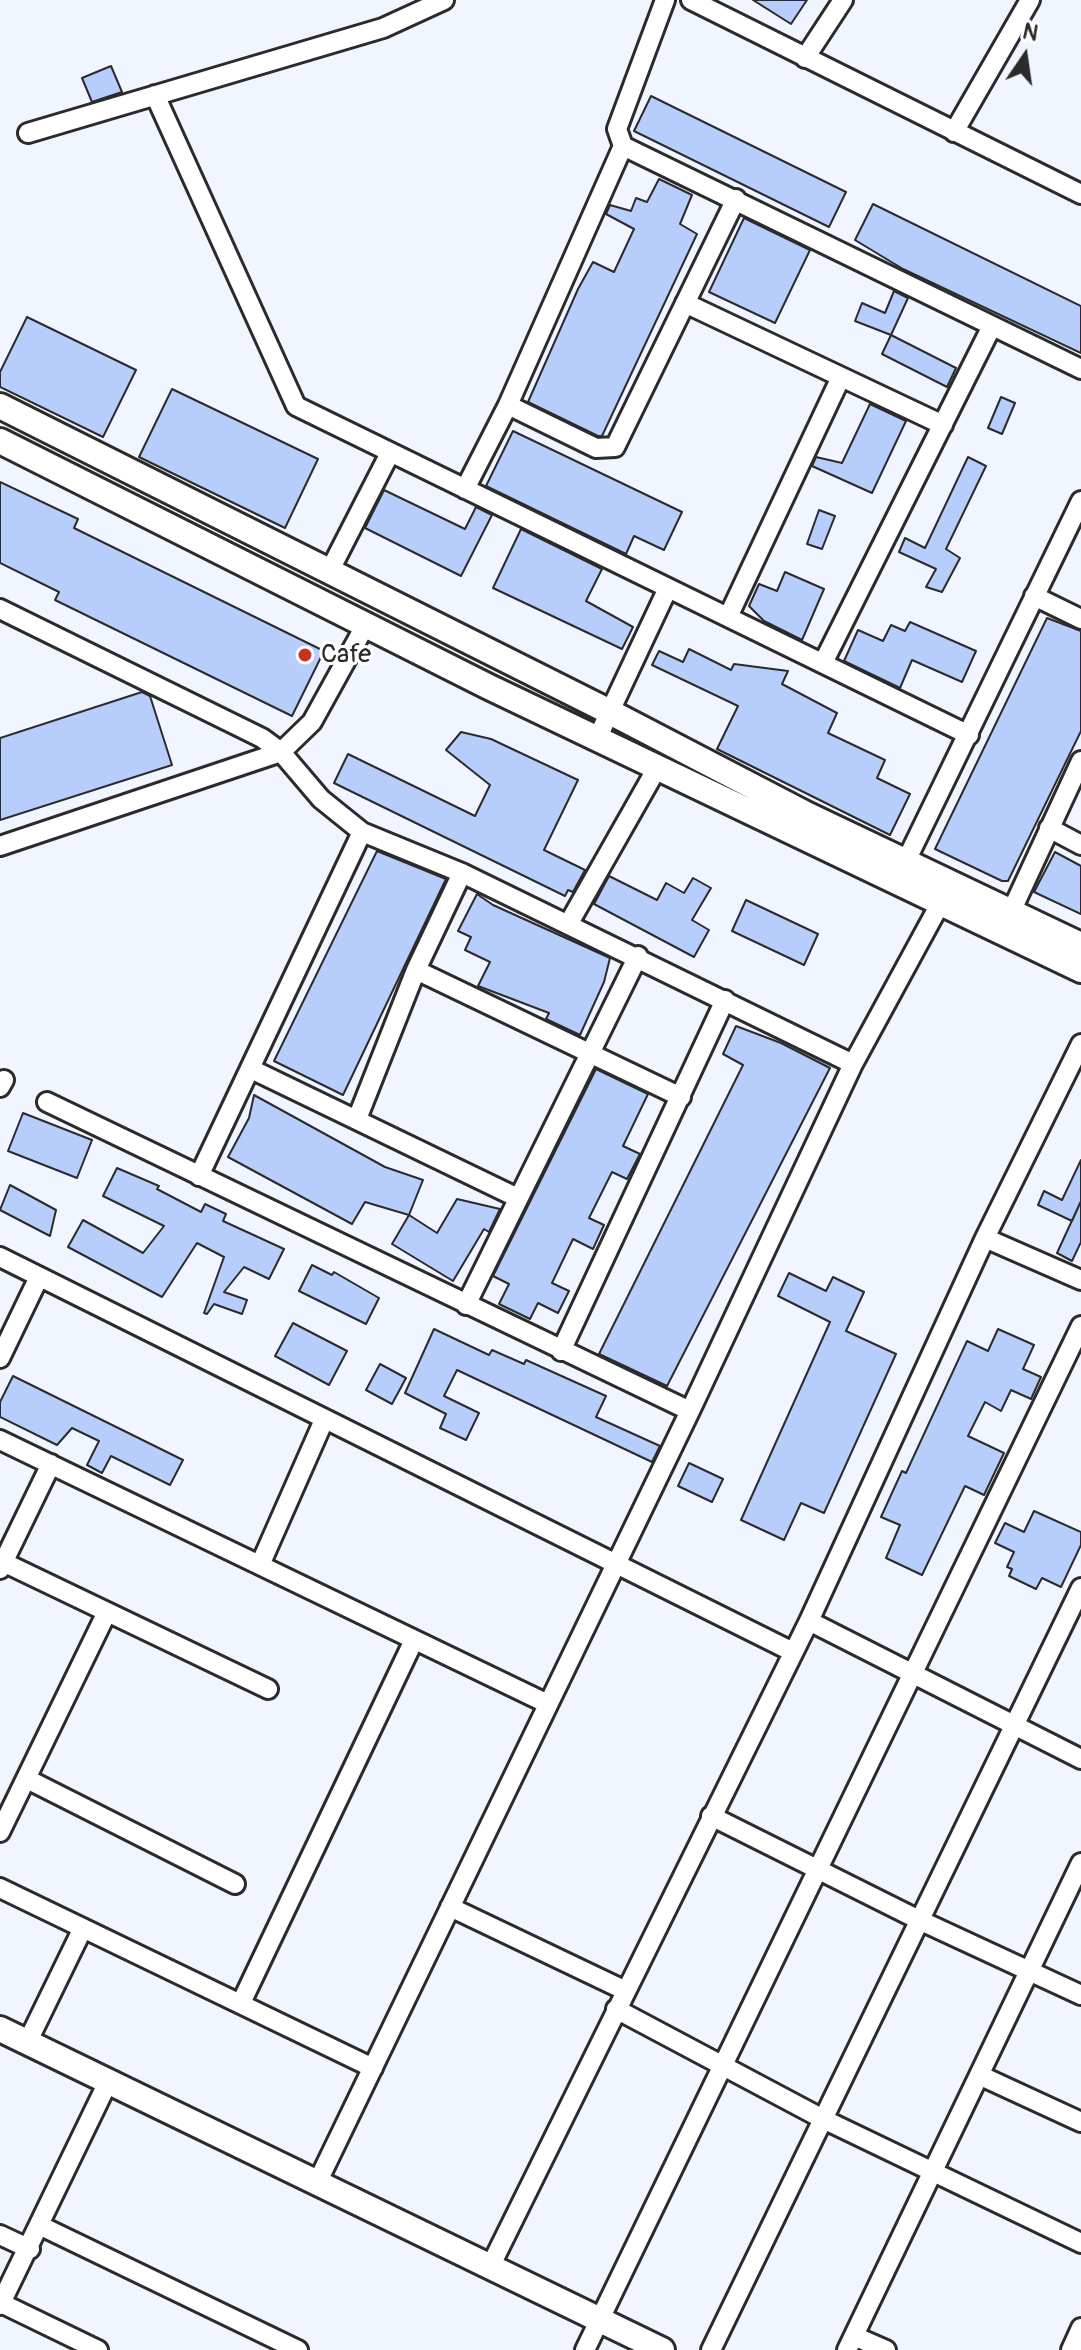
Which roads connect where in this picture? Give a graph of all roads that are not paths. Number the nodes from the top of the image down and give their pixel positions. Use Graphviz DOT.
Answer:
graph roads {
  1 [pos="444,0"];
  2 [pos="665,0"];
  3 [pos="691,0"];
  4 [pos="843,0"];
  5 [pos="1030,0"];
  6 [pos="805,58"];
  7 [pos="155,95"];
  8 [pos="954,132"];
  9 [pos="28,133"];
  10 [pos="623,146"];
  11 [pos="1081,194"];
  12 [pos="736,199"];
  13 [pos="685,303"];
  14 [pos="992,326"];
  15 [pos="1081,369"];
  16 [pos="841,377"];
  17 [pos="508,405"];
  18 [pos="0,406"];
  19 [pos="943,425"];
  20 [pos="0,441"];
  21 [pos="390,453"];
  22 [pos="117,465"];
  23 [pos="465,489"];
  24 [pos="104,494"];
  25 [pos="1081,501"];
  26 [pos="329,572"];
  27 [pos="668,588"];
  28 [pos="1034,596"];
  29 [pos="0,609"];
  30 [pos="728,617"];
  31 [pos="1081,619"];
  32 [pos="365,626"];
  33 [pos="823,663"];
  34 [pos="610,712"];
  35 [pos="969,735"];
  36 [pos="597,739"];
  37 [pos="281,752"];
  38 [pos="1081,761"];
  39 [pos="657,768"];
  40 [pos="1049,828"];
  41 [pos="362,832"];
  42 [pos="1081,845"];
  43 [pos="0,846"];
  44 [pos="905,863"];
  45 [pos="462,873"];
  46 [pos="940,904"];
  47 [pos="1011,912"];
  48 [pos="569,923"];
  49 [pos="1081,945"];
  50 [pos="638,956"];
  51 [pos="416,970"];
  52 [pos="1081,970"];
  53 [pos="725,1000"];
  54 [pos="1081,1044"];
  55 [pos="588,1053"];
  56 [pos="853,1064"];
  57 [pos="251,1069"];
  58 [pos="681,1097"];
  59 [pos="47,1102"];
  60 [pos="357,1119"];
  61 [pos="199,1176"];
  62 [pos="518,1198"];
  63 [pos="985,1238"];
  64 [pos="0,1257"];
  65 [pos="39,1277"];
  66 [pos="1081,1280"];
  67 [pos="466,1305"];
  68 [pos="1081,1326"];
  69 [pos="561,1351"];
  70 [pos="0,1358"];
  71 [pos="690,1411"];
  72 [pos="324,1420"];
  73 [pos="0,1440"];
  74 [pos="51,1464"];
  75 [pos="616,1561"];
  76 [pos="260,1565"];
  77 [pos="2,1566"];
  78 [pos="1081,1588"];
  79 [pos="107,1612"];
  80 [pos="809,1621"];
  81 [pos="1063,1625"];
  82 [pos="1081,1633"];
  83 [pos="414,1640"];
  84 [pos="793,1652"];
  85 [pos="913,1672"];
  86 [pos="268,1689"];
  87 [pos="548,1704"];
  88 [pos="1017,1726"];
  89 [pos="1081,1759"];
  90 [pos="27,1779"];
  91 [pos="711,1816"];
  92 [pos="0,1832"];
  93 [pos="1081,1863"];
  94 [pos="818,1868"];
  95 [pos="235,1884"];
  96 [pos="0,1888"];
  97 [pos="450,1907"];
  98 [pos="917,1919"];
  99 [pos="83,1928"];
  100 [pos="1029,1971"];
  101 [pos="626,1991"];
  102 [pos="1081,1995"];
  103 [pos="241,2003"];
  104 [pos="616,2009"];
  105 [pos="0,2029"];
  106 [pos="27,2043"];
  107 [pos="722,2065"];
  108 [pos="373,2068"];
  109 [pos="979,2075"];
  110 [pos="108,2082"];
  111 [pos="823,2119"];
  112 [pos="1081,2122"];
  113 [pos="933,2171"];
  114 [pos="317,2183"];
  115 [pos="41,2226"];
  116 [pos="0,2235"];
  117 [pos="1081,2243"];
  118 [pos="30,2249"];
  119 [pos="490,2267"];
  120 [pos="1,2304"];
  121 [pos="601,2320"];
  122 [pos="1081,2328"];
  123 [pos="850,2343"];
  124 [pos="98,2350"];
  125 [pos="298,2350"];
  126 [pos="585,2350"];
  127 [pos="662,2350"];
  128 [pos="711,2350"];
  129 [pos="886,2350"];
  130 [pos="1071,2350"];
  1 -- 7 [label="street"];
  2 -- 10 [label="street"];
  3 -- 6 [label="street"];
  4 -- 6 [label="street"];
  5 -- 8 [label="street"];
  6 -- 8 [label="street"];
  7 -- 9 [label="street"];
  7 -- 21 [label="street"];
  8 -- 11 [label="street"];
  10 -- 12 [label="street"];
  10 -- 17 [label="street"];
  12 -- 13 [label="street"];
  12 -- 14 [label="street"];
  13 -- 16 [label="street"];
  13 -- 17 [label="street"];
  14 -- 15 [label="street"];
  14 -- 19 [label="street"];
  16 -- 19 [label="street"];
  16 -- 30 [label="street"];
  17 -- 23 [label="street"];
  18 -- 22 [label="street"];
  19 -- 33 [label="street"];
  20 -- 24 [label="street"];
  21 -- 23 [label="street"];
  21 -- 26 [label="street"];
  22 -- 24 [label="street"];
  22 -- 26 [label="street"];
  23 -- 27 [label="street"];
  24 -- 32 [label="street"];
  25 -- 28 [label="street"];
  26 -- 34 [label="street"];
  27 -- 30 [label="street"];
  27 -- 34 [label="street"];
  28 -- 31 [label="street"];
  28 -- 35 [label="street"];
  29 -- 37 [label="street"];
  30 -- 33 [label="street"];
  32 -- 36 [label="street"];
  32 -- 37 [label="street"];
  33 -- 35 [label="street"];
  34 -- 36 [label="street"];
  34 -- 44 [label="street"];
  35 -- 44 [label="street"];
  36 -- 39 [label="street"];
  37 -- 41 [label="street"];
  37 -- 43 [label="street"];
  38 -- 40 [label="street"];
  39 -- 46 [label="street"];
  39 -- 48 [label="street"];
  40 -- 42 [label="street"];
  40 -- 47 [label="street"];
  41 -- 45 [label="street"];
  41 -- 57 [label="street"];
  44 -- 47 [label="street"];
  45 -- 48 [label="street"];
  45 -- 51 [label="street"];
  46 -- 52 [label="street"];
  46 -- 56 [label="street"];
  47 -- 49 [label="street"];
  48 -- 50 [label="street"];
  50 -- 53 [label="street"];
  50 -- 55 [label="street"];
  51 -- 55 [label="street"];
  51 -- 60 [label="street"];
  53 -- 56 [label="street"];
  53 -- 58 [label="street"];
  54 -- 63 [label="street"];
  55 -- 58 [label="street"];
  55 -- 62 [label="street"];
  56 -- 71 [label="street"];
  57 -- 60 [label="street"];
  57 -- 61 [label="street"];
  58 -- 69 [label="street"];
  59 -- 61 [label="street"];
  60 -- 62 [label="street"];
  61 -- 67 [label="street"];
  62 -- 67 [label="street"];
  63 -- 66 [label="street"];
  63 -- 80 [label="street"];
  64 -- 65 [label="street"];
  65 -- 70 [label="street"];
  65 -- 72 [label="street"];
  67 -- 69 [label="street"];
  68 -- 85 [label="street"];
  69 -- 71 [label="street"];
  71 -- 75 [label="street"];
  72 -- 75 [label="street"];
  72 -- 76 [label="street"];
  73 -- 74 [label="street"];
  74 -- 76 [label="street"];
  74 -- 77 [label="street"];
  75 -- 84 [label="street"];
  75 -- 87 [label="street"];
  76 -- 83 [label="street"];
  77 -- 79 [label="street"];
  78 -- 81 [label="street"];
  79 -- 86 [label="street"];
  79 -- 90 [label="street"];
  80 -- 84 [label="street"];
  80 -- 85 [label="street"];
  81 -- 82 [label="street"];
  81 -- 88 [label="street"];
  83 -- 87 [label="street"];
  83 -- 103 [label="street"];
  84 -- 91 [label="street"];
  85 -- 88 [label="street"];
  85 -- 94 [label="street"];
  87 -- 97 [label="street"];
  88 -- 89 [label="street"];
  88 -- 98 [label="street"];
  90 -- 92 [label="street"];
  90 -- 95 [label="street"];
  91 -- 94 [label="street"];
  91 -- 101 [label="street"];
  93 -- 100 [label="street"];
  94 -- 98 [label="street"];
  94 -- 107 [label="street"];
  96 -- 99 [label="street"];
  97 -- 101 [label="street"];
  97 -- 108 [label="street"];
  98 -- 100 [label="street"];
  98 -- 111 [label="street"];
  99 -- 103 [label="street"];
  99 -- 106 [label="street"];
  100 -- 102 [label="street"];
  100 -- 109 [label="street"];
  101 -- 104 [label="street"];
  103 -- 108 [label="street"];
  104 -- 107 [label="street"];
  104 -- 119 [label="street"];
  105 -- 106 [label="street"];
  106 -- 110 [label="street"];
  107 -- 111 [label="street"];
  107 -- 121 [label="street"];
  108 -- 114 [label="street"];
  109 -- 112 [label="street"];
  109 -- 113 [label="street"];
  110 -- 114 [label="street"];
  110 -- 115 [label="street"];
  111 -- 113 [label="street"];
  111 -- 128 [label="street"];
  113 -- 117 [label="street"];
  113 -- 123 [label="street"];
  114 -- 119 [label="street"];
  115 -- 118 [label="street"];
  115 -- 125 [label="street"];
  116 -- 118 [label="street"];
  118 -- 120 [label="street"];
  119 -- 121 [label="street"];
  120 -- 124 [label="street"];
  121 -- 126 [label="street"];
  121 -- 127 [label="street"];
  122 -- 130 [label="street"];
  123 -- 129 [label="street"];
}
